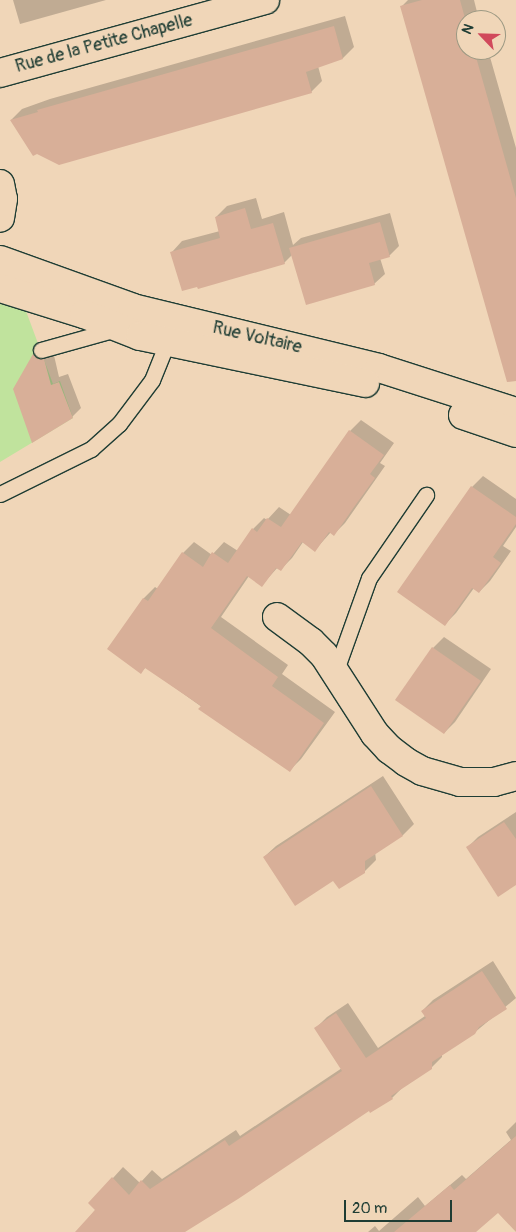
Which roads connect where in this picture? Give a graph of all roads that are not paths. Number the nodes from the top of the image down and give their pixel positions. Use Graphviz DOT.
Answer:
graph roads {
  1 [pos="265,0"];
  2 [pos="0,73"];
  3 [pos="0,184"];
  4 [pos="0,218"];
  5 [pos="0,260"];
  6 [pos="0,288"];
  7 [pos="119,328"];
  8 [pos="167,343"];
  9 [pos="41,350"];
  10 [pos="516,412"];
  11 [pos="516,433"];
  12 [pos="0,494"];
  13 [pos="426,495"];
  14 [pos="277,616"];
  15 [pos="336,670"];
  16 [pos="516,776"];
  1 -- 2 [label="street, Rue de la Petite Chapelle"];
  3 -- 4 [label="street"];
  5 -- 10 [label="street, Rue Voltaire"];
  6 -- 7 [label="street, Rue Voltaire"];
  7 -- 8 [label="street, Rue Voltaire"];
  7 -- 9 [label="lane"];
  8 -- 11 [label="street, Rue Voltaire"];
  8 -- 12 [label="lane"];
  13 -- 15 [label="lane"];
  14 -- 15 [label="street"];
  15 -- 16 [label="street"];
}
